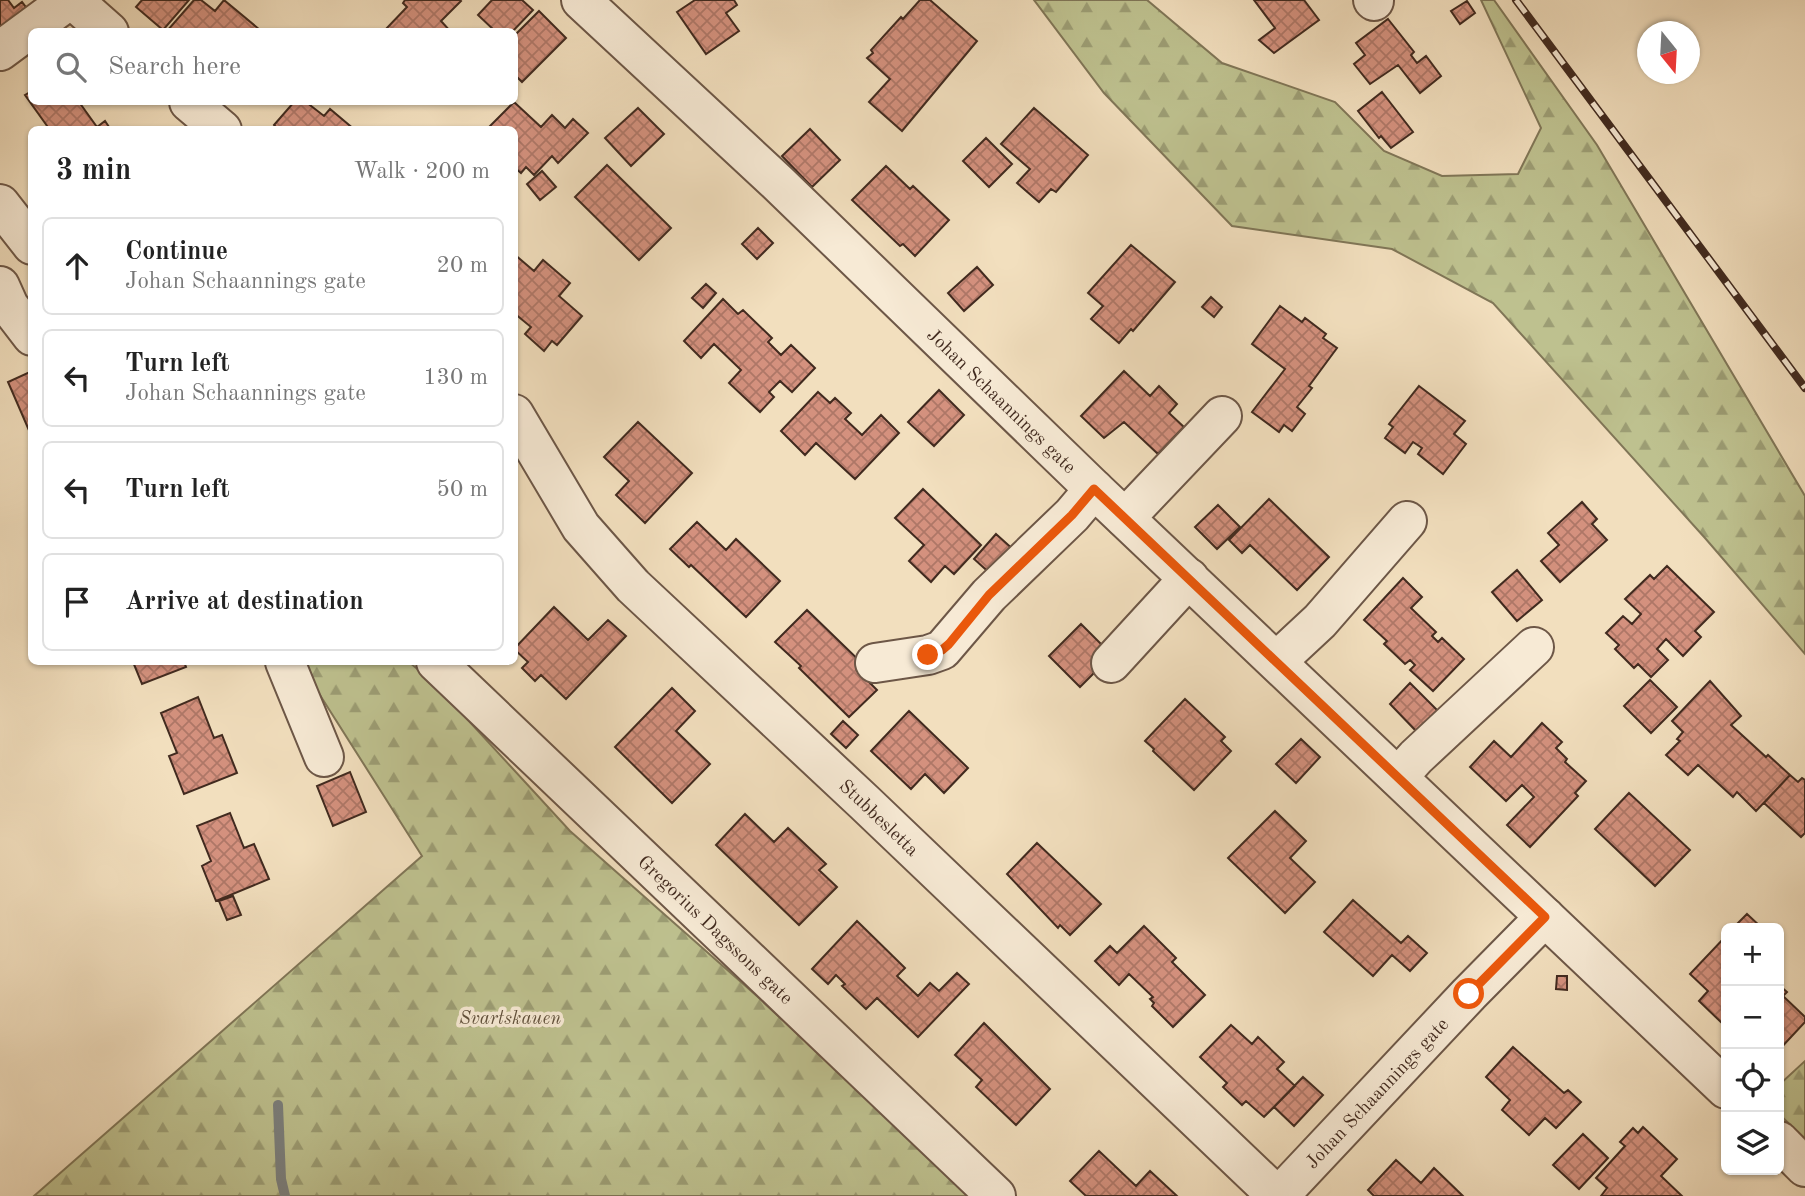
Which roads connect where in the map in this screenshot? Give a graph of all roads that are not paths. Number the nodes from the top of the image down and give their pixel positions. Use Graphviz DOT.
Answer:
graph roads {
  1 [pos="71,0"];
  2 [pos="581,0"];
  3 [pos="32,28"];
  4 [pos="104,28"];
  5 [pos="28,31"];
  6 [pos="0,51"];
  7 [pos="193,105"];
  8 [pos="217,126"];
  9 [pos="0,286"];
  10 [pos="28,331"];
  11 [pos="1222,416"];
  12 [pos="518,421"];
  13 [pos="1094,489"];
  14 [pos="1125,518"];
  15 [pos="1407,521"];
  16 [pos="1189,578"];
  17 [pos="1534,647"];
  18 [pos="1277,661"];
  19 [pos="874,663"];
  20 [pos="1111,663"];
  21 [pos="286,665"];
  22 [pos="439,665"];
  23 [pos="324,757"];
  24 [pos="1398,777"];
  25 [pos="1545,917"];
  26 [pos="1721,1084"];
  27 [pos="1784,1146"];
  28 [pos="1805,1167"];
  29 [pos="1292,1192"];
  30 [pos="996,1196"];
  1 -- 3 [label="street"];
  1 -- 4 [label="street"];
  2 -- 13 [label="street, Johan Schaannings gate"];
  5 -- 6 [label="street"];
  7 -- 8 [label="street"];
  9 -- 10 [label="street"];
  11 -- 14 [label="street"];
  12 -- 29 [label="street, Stubbesletta"];
  13 -- 14 [label="street, Johan Schaannings gate"];
  13 -- 19 [label="street"];
  14 -- 16 [label="street, Johan Schaannings gate"];
  15 -- 18 [label="street"];
  16 -- 18 [label="street, Johan Schaannings gate"];
  16 -- 20 [label="street"];
  17 -- 24 [label="street"];
  18 -- 24 [label="street, Johan Schaannings gate"];
  21 -- 23 [label="street"];
  22 -- 30 [label="street, Gregorius Dagssons gate"];
  24 -- 25 [label="street, Johan Schaannings gate"];
  25 -- 26 [label="street, Johan Schaannings gate"];
  25 -- 29 [label="street, Johan Schaannings gate"];
  27 -- 28 [label="street"];
}
